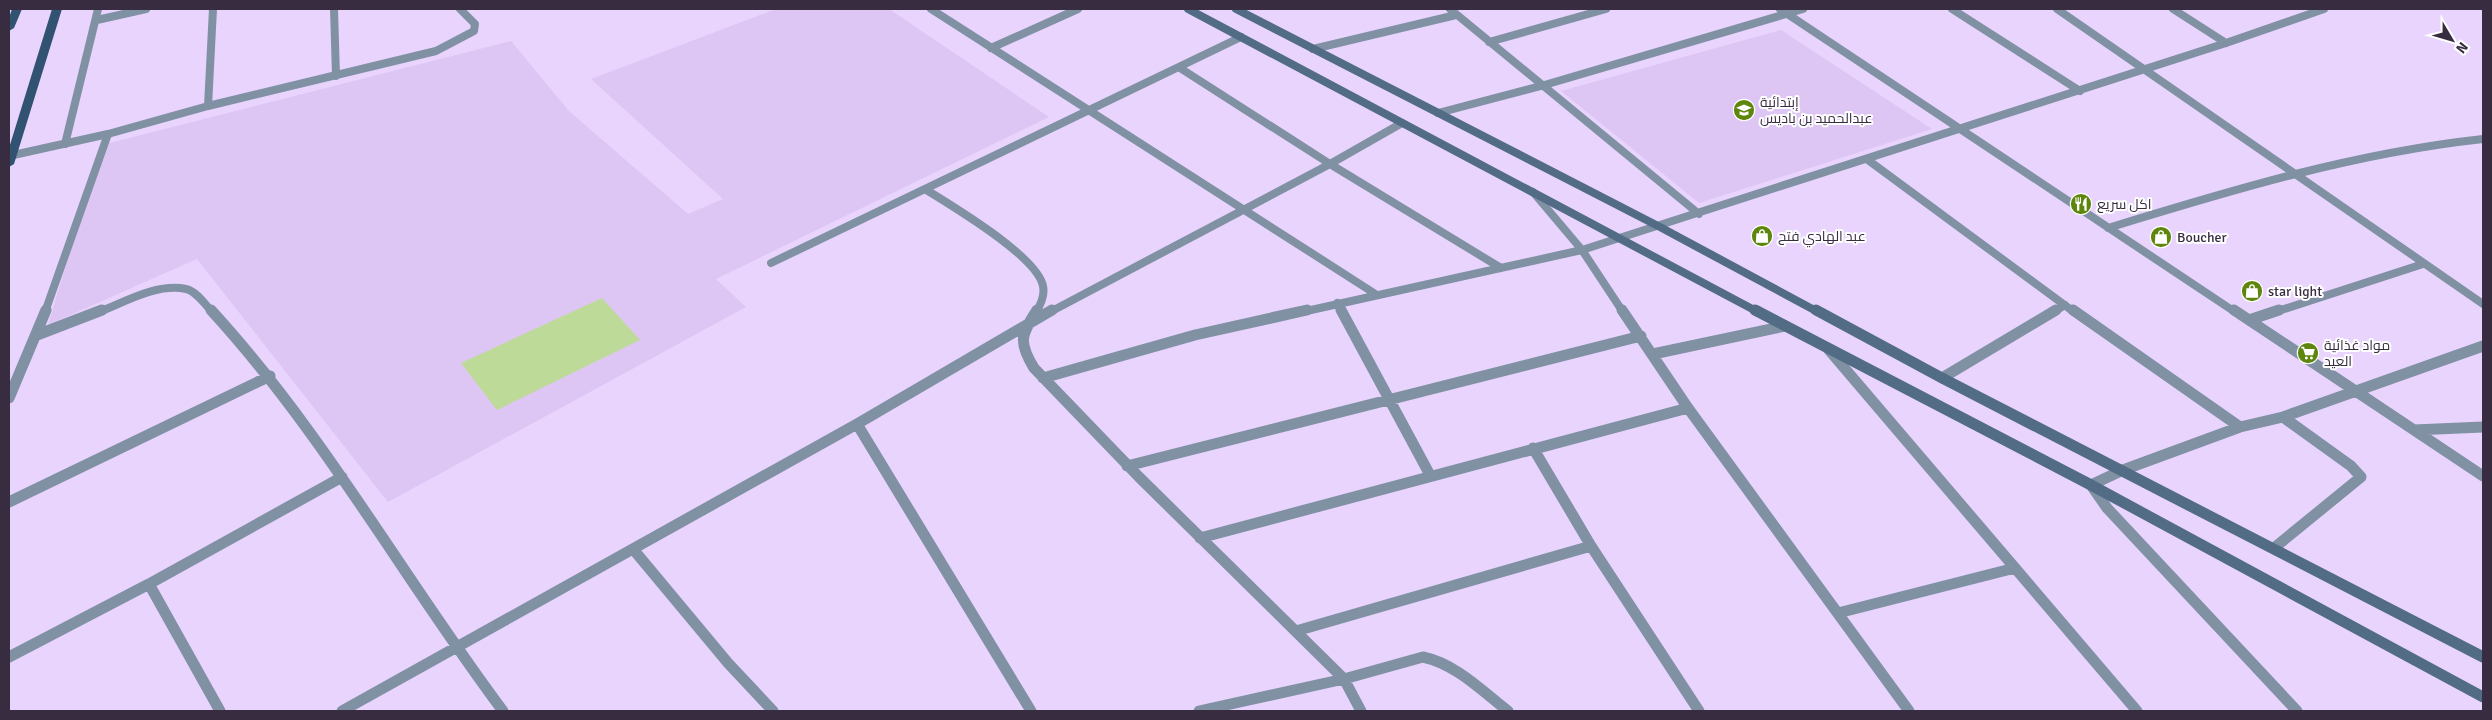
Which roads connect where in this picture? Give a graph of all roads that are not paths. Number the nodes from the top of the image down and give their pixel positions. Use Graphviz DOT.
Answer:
graph roads {
  1 [pos="17,9"];
  2 [pos="57,9"];
  3 [pos="98,9"];
  4 [pos="146,9"];
  5 [pos="213,9"];
  6 [pos="334,9"];
  7 [pos="460,9"];
  8 [pos="931,9"];
  9 [pos="1078,9"];
  10 [pos="1188,9"];
  11 [pos="1236,9"];
  12 [pos="1606,9"];
  13 [pos="1803,9"];
  14 [pos="1952,9"];
  15 [pos="2057,9"];
  16 [pos="2173,9"];
  17 [pos="2324,9"];
  18 [pos="1784,11"];
  19 [pos="1453,12"];
  20 [pos="96,20"];
  21 [pos="9,28"];
  22 [pos="1241,37"];
  23 [pos="1489,42"];
  24 [pos="2226,44"];
  25 [pos="991,48"];
  26 [pos="1313,49"];
  27 [pos="1180,68"];
  28 [pos="2143,70"];
  29 [pos="336,76"];
  30 [pos="1541,86"];
  31 [pos="2080,91"];
  32 [pos="208,106"];
  33 [pos="1088,111"];
  34 [pos="1438,113"];
  35 [pos="1402,123"];
  36 [pos="1960,130"];
  37 [pos="108,134"];
  38 [pos="2483,139"];
  39 [pos="65,144"];
  40 [pos="10,159"];
  41 [pos="1868,160"];
  42 [pos="1330,164"];
  43 [pos="2294,172"];
  44 [pos="925,189"];
  45 [pos="1533,192"];
  46 [pos="1245,208"];
  47 [pos="1699,214"];
  48 [pos="1660,226"];
  49 [pos="2108,228"];
  50 [pos="1622,238"];
  51 [pos="1582,250"];
  52 [pos="771,263"];
  53 [pos="2424,264"];
  54 [pos="1501,268"];
  55 [pos="1376,295"];
  56 [pos="1337,303"];
  57 [pos="2483,304"];
  58 [pos="2065,305"];
  59 [pos="2248,320"];
  60 [pos="1028,323"];
  61 [pos="1785,326"];
  62 [pos="38,335"];
  63 [pos="1641,336"];
  64 [pos="2483,346"];
  65 [pos="1828,349"];
  66 [pos="1653,354"];
  67 [pos="270,376"];
  68 [pos="1043,378"];
  69 [pos="1942,378"];
  70 [pos="2355,390"];
  71 [pos="9,398"];
  72 [pos="1390,399"];
  73 [pos="1688,408"];
  74 [pos="2283,416"];
  75 [pos="857,424"];
  76 [pos="2240,427"];
  77 [pos="2483,427"];
  78 [pos="2414,430"];
  79 [pos="1533,448"];
  80 [pos="1127,466"];
  81 [pos="2123,470"];
  82 [pos="1430,475"];
  83 [pos="2483,476"];
  84 [pos="342,477"];
  85 [pos="2090,485"];
  86 [pos="9,502"];
  87 [pos="1200,538"];
  88 [pos="1591,546"];
  89 [pos="633,548"];
  90 [pos="2274,548"];
  91 [pos="2015,568"];
  92 [pos="149,584"];
  93 [pos="1838,613"];
  94 [pos="1296,630"];
  95 [pos="454,647"];
  96 [pos="9,657"];
  97 [pos="2483,657"];
  98 [pos="1344,679"];
  99 [pos="2483,697"];
  100 [pos="220,711"];
  101 [pos="342,711"];
  102 [pos="503,711"];
  103 [pos="773,711"];
  104 [pos="1031,711"];
  105 [pos="1199,711"];
  106 [pos="1361,711"];
  107 [pos="1508,711"];
  108 [pos="1699,711"];
  109 [pos="1909,711"];
  110 [pos="2137,711"];
  111 [pos="2297,711"];
  1 -- 21 [label="main road"];
  2 -- 40 [label="main road"];
  3 -- 20 [label="street"];
  4 -- 20 [label="street"];
  5 -- 32 [label="street"];
  6 -- 29 [label="street"];
  7 -- 29 [label="street"];
  8 -- 25 [label="street"];
  9 -- 25 [label="street"];
  10 -- 22 [label="main road"];
  11 -- 26 [label="main road"];
  12 -- 23 [label="street"];
  13 -- 18 [label="street"];
  14 -- 31 [label="street"];
  15 -- 28 [label="street"];
  16 -- 24 [label="street"];
  17 -- 24 [label="street"];
  18 -- 30 [label="street"];
  18 -- 36 [label="street"];
  19 -- 23 [label="street"];
  19 -- 26 [label="street"];
  20 -- 39 [label="street"];
  22 -- 27 [label="street"];
  22 -- 35 [label="main road"];
  23 -- 30 [label="street"];
  24 -- 28 [label="street"];
  25 -- 33 [label="street"];
  26 -- 34 [label="main road"];
  27 -- 33 [label="street"];
  27 -- 42 [label="street"];
  28 -- 31 [label="street"];
  28 -- 43 [label="street"];
  29 -- 32 [label="street"];
  30 -- 34 [label="street"];
  30 -- 47 [label="street"];
  31 -- 36 [label="street"];
  32 -- 37 [label="street"];
  33 -- 44 [label="street"];
  33 -- 46 [label="street"];
  34 -- 48 [label="main road"];
  35 -- 42 [label="street"];
  35 -- 45 [label="main road"];
  36 -- 41 [label="street"];
  36 -- 49 [label="street"];
  37 -- 39 [label="street"];
  37 -- 62 [label="street"];
  38 -- 43 [label="street"];
  39 -- 40 [label="street"];
  41 -- 47 [label="street"];
  41 -- 58 [label="street"];
  42 -- 46 [label="street"];
  42 -- 54 [label="street"];
  43 -- 49 [label="street"];
  43 -- 53 [label="street"];
  44 -- 52 [label="street"];
  44 -- 60 [label="street"];
  45 -- 50 [label="main road"];
  45 -- 51 [label="street"];
  46 -- 55 [label="street"];
  46 -- 60 [label="street"];
  47 -- 48 [label="street"];
  48 -- 50 [label="street"];
  48 -- 69 [label="main road"];
  49 -- 59 [label="street"];
  50 -- 51 [label="street"];
  50 -- 61 [label="main road"];
  51 -- 54 [label="street"];
  51 -- 63 [label="street"];
  53 -- 57 [label="street"];
  53 -- 59 [label="street"];
  54 -- 55 [label="street"];
  55 -- 56 [label="street"];
  56 -- 68 [label="street"];
  56 -- 72 [label="street"];
  58 -- 69 [label="street"];
  58 -- 76 [label="street"];
  59 -- 70 [label="street"];
  60 -- 68 [label="street"];
  60 -- 75 [label="street"];
  61 -- 65 [label="main road"];
  61 -- 66 [label="street"];
  62 -- 67 [label="street"];
  62 -- 71 [label="street"];
  63 -- 66 [label="street"];
  63 -- 72 [label="street"];
  64 -- 70 [label="street"];
  65 -- 85 [label="main road"];
  65 -- 91 [label="street"];
  66 -- 73 [label="street"];
  67 -- 84 [label="street"];
  67 -- 86 [label="street"];
  68 -- 80 [label="street"];
  69 -- 81 [label="main road"];
  70 -- 74 [label="street"];
  70 -- 78 [label="street"];
  72 -- 80 [label="street"];
  72 -- 82 [label="street"];
  73 -- 79 [label="street"];
  73 -- 93 [label="street"];
  74 -- 76 [label="street"];
  74 -- 90 [label="street"];
  75 -- 89 [label="street"];
  75 -- 104 [label="street"];
  76 -- 81 [label="street"];
  77 -- 78 [label="street"];
  78 -- 83 [label="street"];
  79 -- 82 [label="street"];
  79 -- 88 [label="street"];
  80 -- 87 [label="street"];
  81 -- 85 [label="street"];
  81 -- 90 [label="main road"];
  82 -- 87 [label="street"];
  84 -- 92 [label="street"];
  84 -- 95 [label="street"];
  85 -- 99 [label="main road"];
  85 -- 111 [label="street"];
  87 -- 94 [label="street"];
  88 -- 94 [label="street"];
  88 -- 108 [label="street"];
  89 -- 95 [label="street"];
  89 -- 103 [label="street"];
  90 -- 97 [label="main road"];
  91 -- 93 [label="street"];
  91 -- 110 [label="street"];
  92 -- 96 [label="street"];
  92 -- 100 [label="street"];
  93 -- 109 [label="street"];
  94 -- 98 [label="street"];
  95 -- 101 [label="street"];
  95 -- 102 [label="street"];
  98 -- 105 [label="street"];
  98 -- 106 [label="street"];
  98 -- 107 [label="street"];
}
